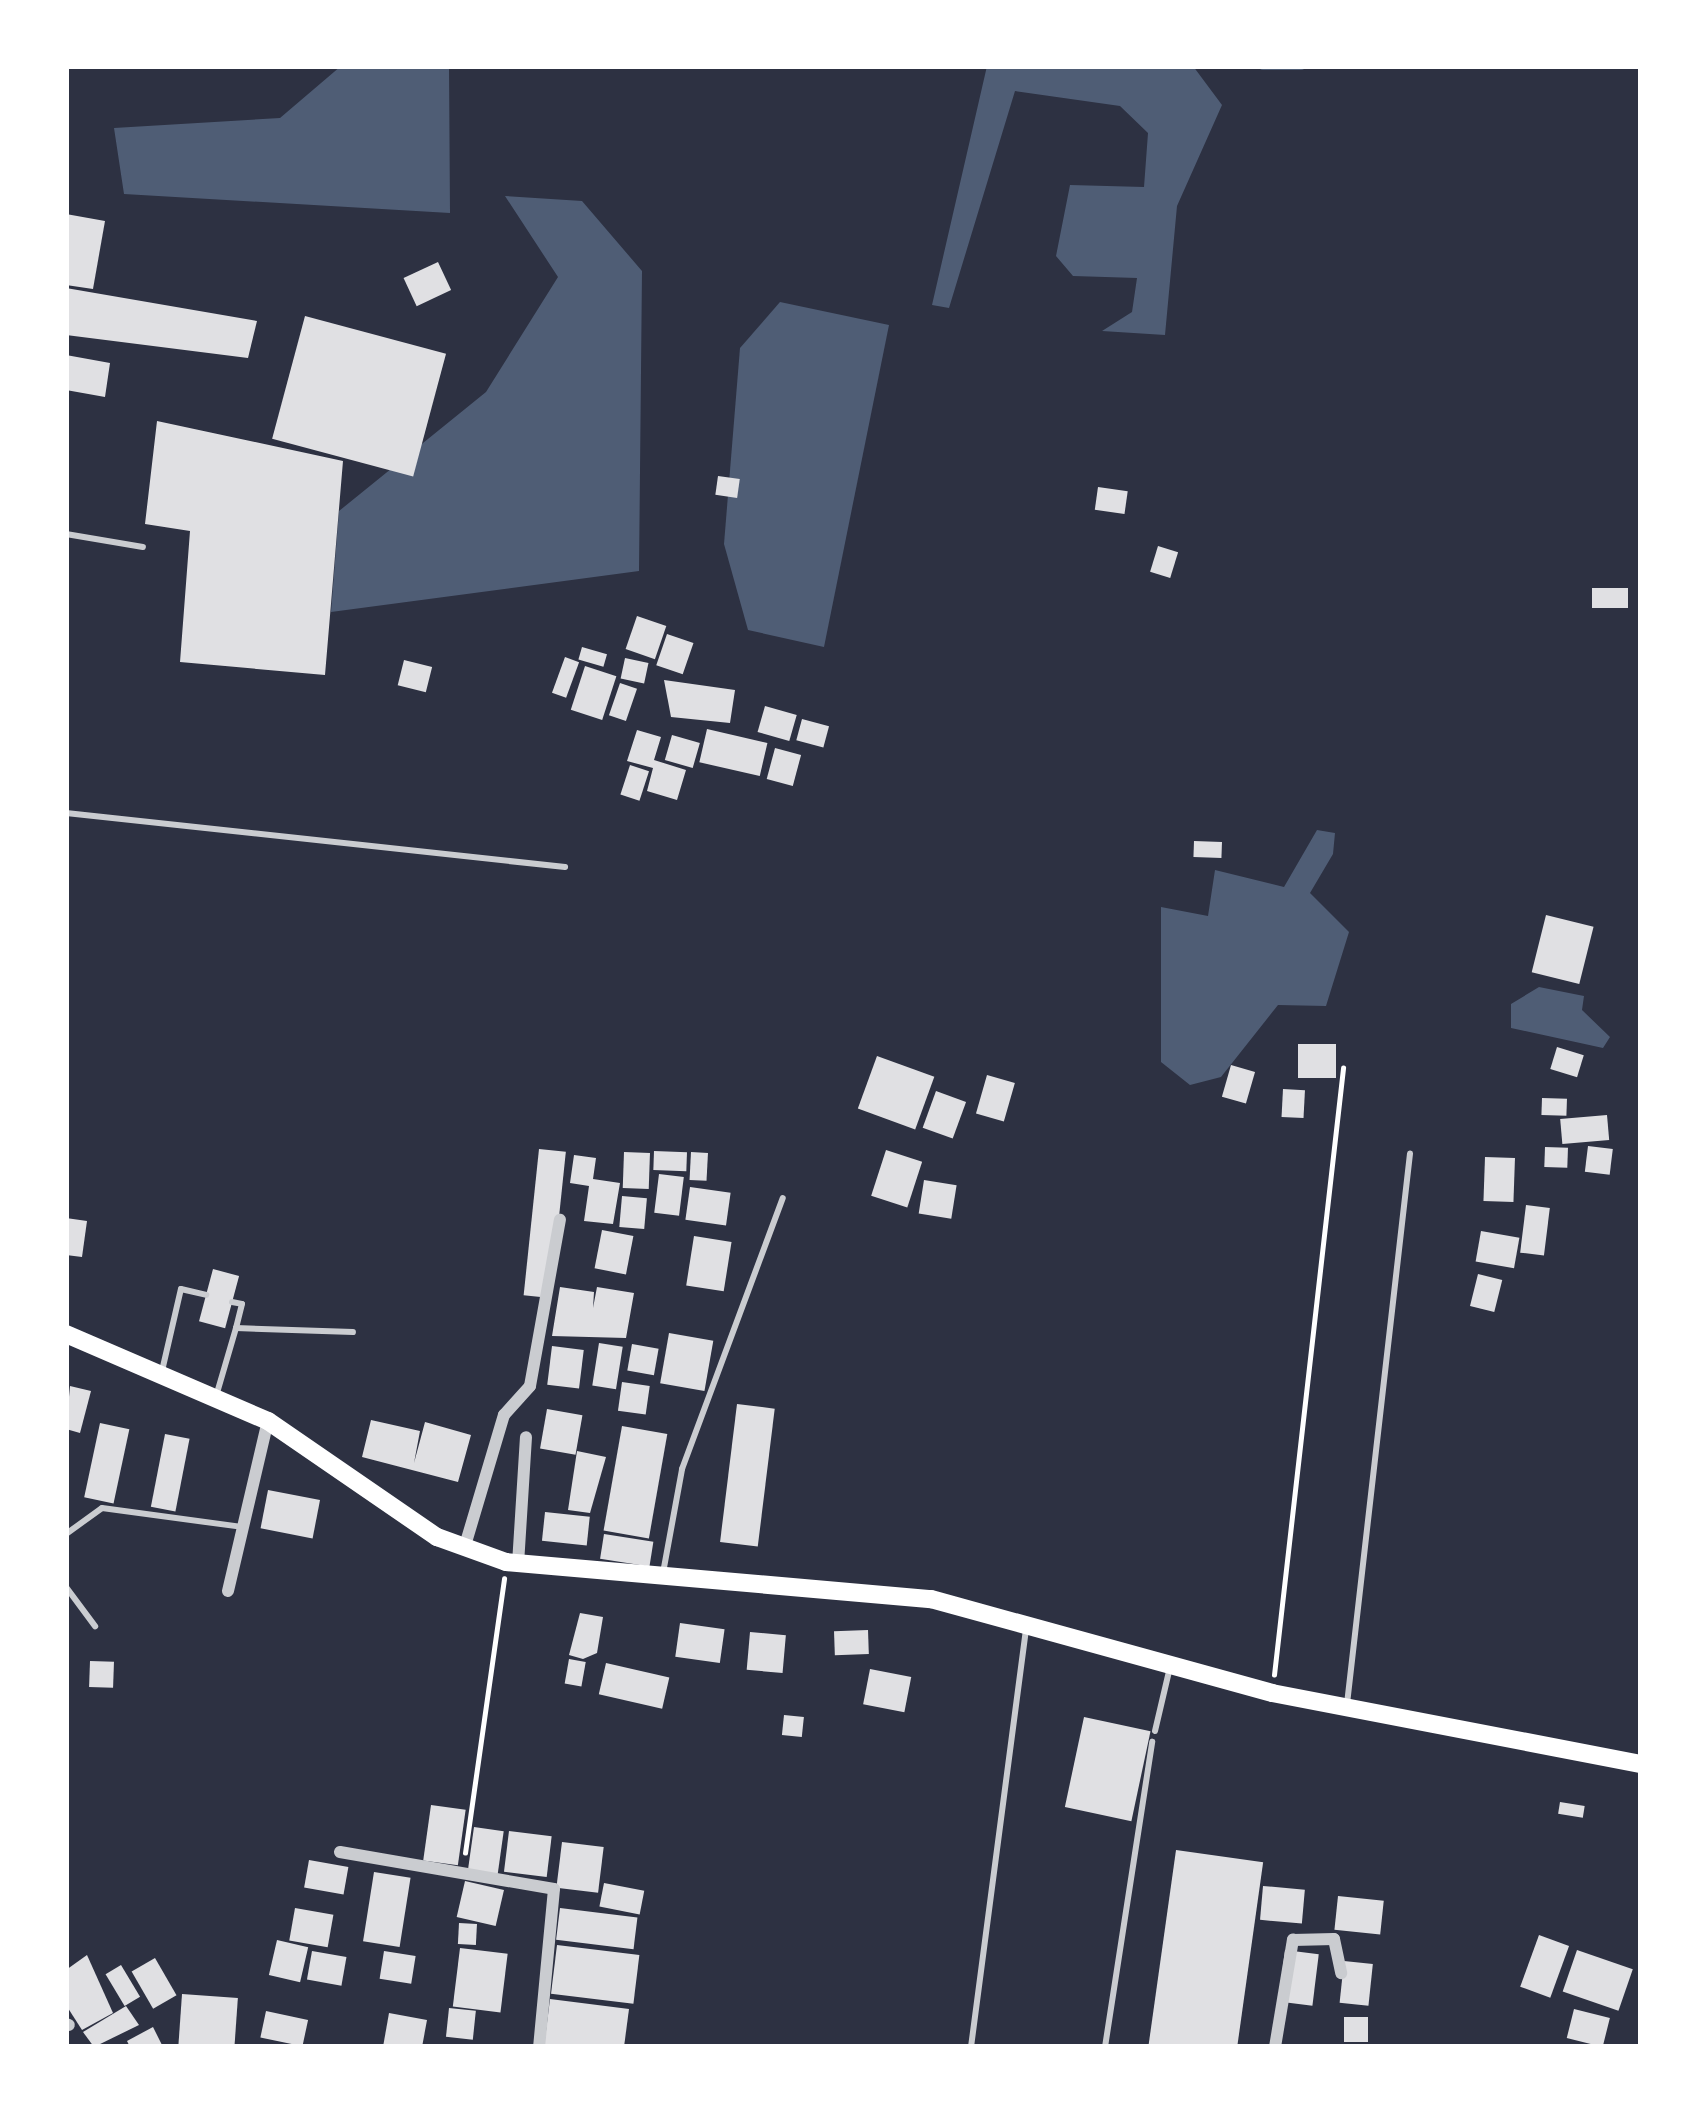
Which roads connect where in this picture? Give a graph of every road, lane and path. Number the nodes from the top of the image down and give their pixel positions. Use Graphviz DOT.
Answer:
graph roads {
  1 [pos="66,534"];
  2 [pos="143,547"];
  3 [pos="66,813"];
  4 [pos="565,867"];
  5 [pos="1342,1068"];
  6 [pos="1410,1154"];
  7 [pos="783,1198"];
  8 [pos="560,1220"];
  9 [pos="206,1295"];
  10 [pos="232,1302"];
  11 [pos="236,1328"];
  12 [pos="353,1332"];
  13 [pos="66,1334"];
  14 [pos="162,1372"];
  15 [pos="216,1396"];
  16 [pos="268,1421"];
  17 [pos="526,1437"];
  18 [pos="242,1526"];
  19 [pos="66,1534"];
  20 [pos="464,1549"];
  21 [pos="512,1563"];
  22 [pos="662,1576"];
  23 [pos="66,1588"];
  24 [pos="228,1591"];
  25 [pos="1026,1625"];
  26 [pos="94,1626"];
  27 [pos="1171,1664"];
  28 [pos="1272,1693"];
  29 [pos="1346,1710"];
  30 [pos="1155,1731"];
  31 [pos="1153,1742"];
  32 [pos="1641,1764"];
  33 [pos="340,1852"];
  34 [pos="462,1877"];
  35 [pos="1341,1973"];
  36 [pos="539,2047"];
  37 [pos="971,2047"];
  38 [pos="1105,2047"];
  39 [pos="1274,2047"];
  1 -- 2 [label="lane"];
  3 -- 4 [label="lane"];
  5 -- 28 [label="path"];
  6 -- 29 [label="lane"];
  7 -- 22 [label="lane"];
  8 -- 20 [label="street"];
  9 -- 14 [label="lane"];
  10 -- 11 [label="lane"];
  11 -- 12 [label="lane"];
  11 -- 15 [label="lane"];
  13 -- 14 [label="main road"];
  14 -- 15 [label="main road"];
  15 -- 16 [label="main road"];
  16 -- 18 [label="street"];
  16 -- 20 [label="main road"];
  17 -- 21 [label="street"];
  18 -- 19 [label="lane"];
  18 -- 24 [label="street"];
  20 -- 21 [label="main road"];
  21 -- 22 [label="main road"];
  21 -- 34 [label="path"];
  22 -- 25 [label="main road"];
  23 -- 26 [label="lane"];
  25 -- 27 [label="main road"];
  25 -- 37 [label="lane"];
  27 -- 28 [label="main road"];
  27 -- 30 [label="lane"];
  28 -- 29 [label="main road"];
  29 -- 32 [label="main road"];
  31 -- 38 [label="lane"];
  33 -- 34 [label="street"];
  34 -- 36 [label="street"];
  35 -- 39 [label="street"];
}
